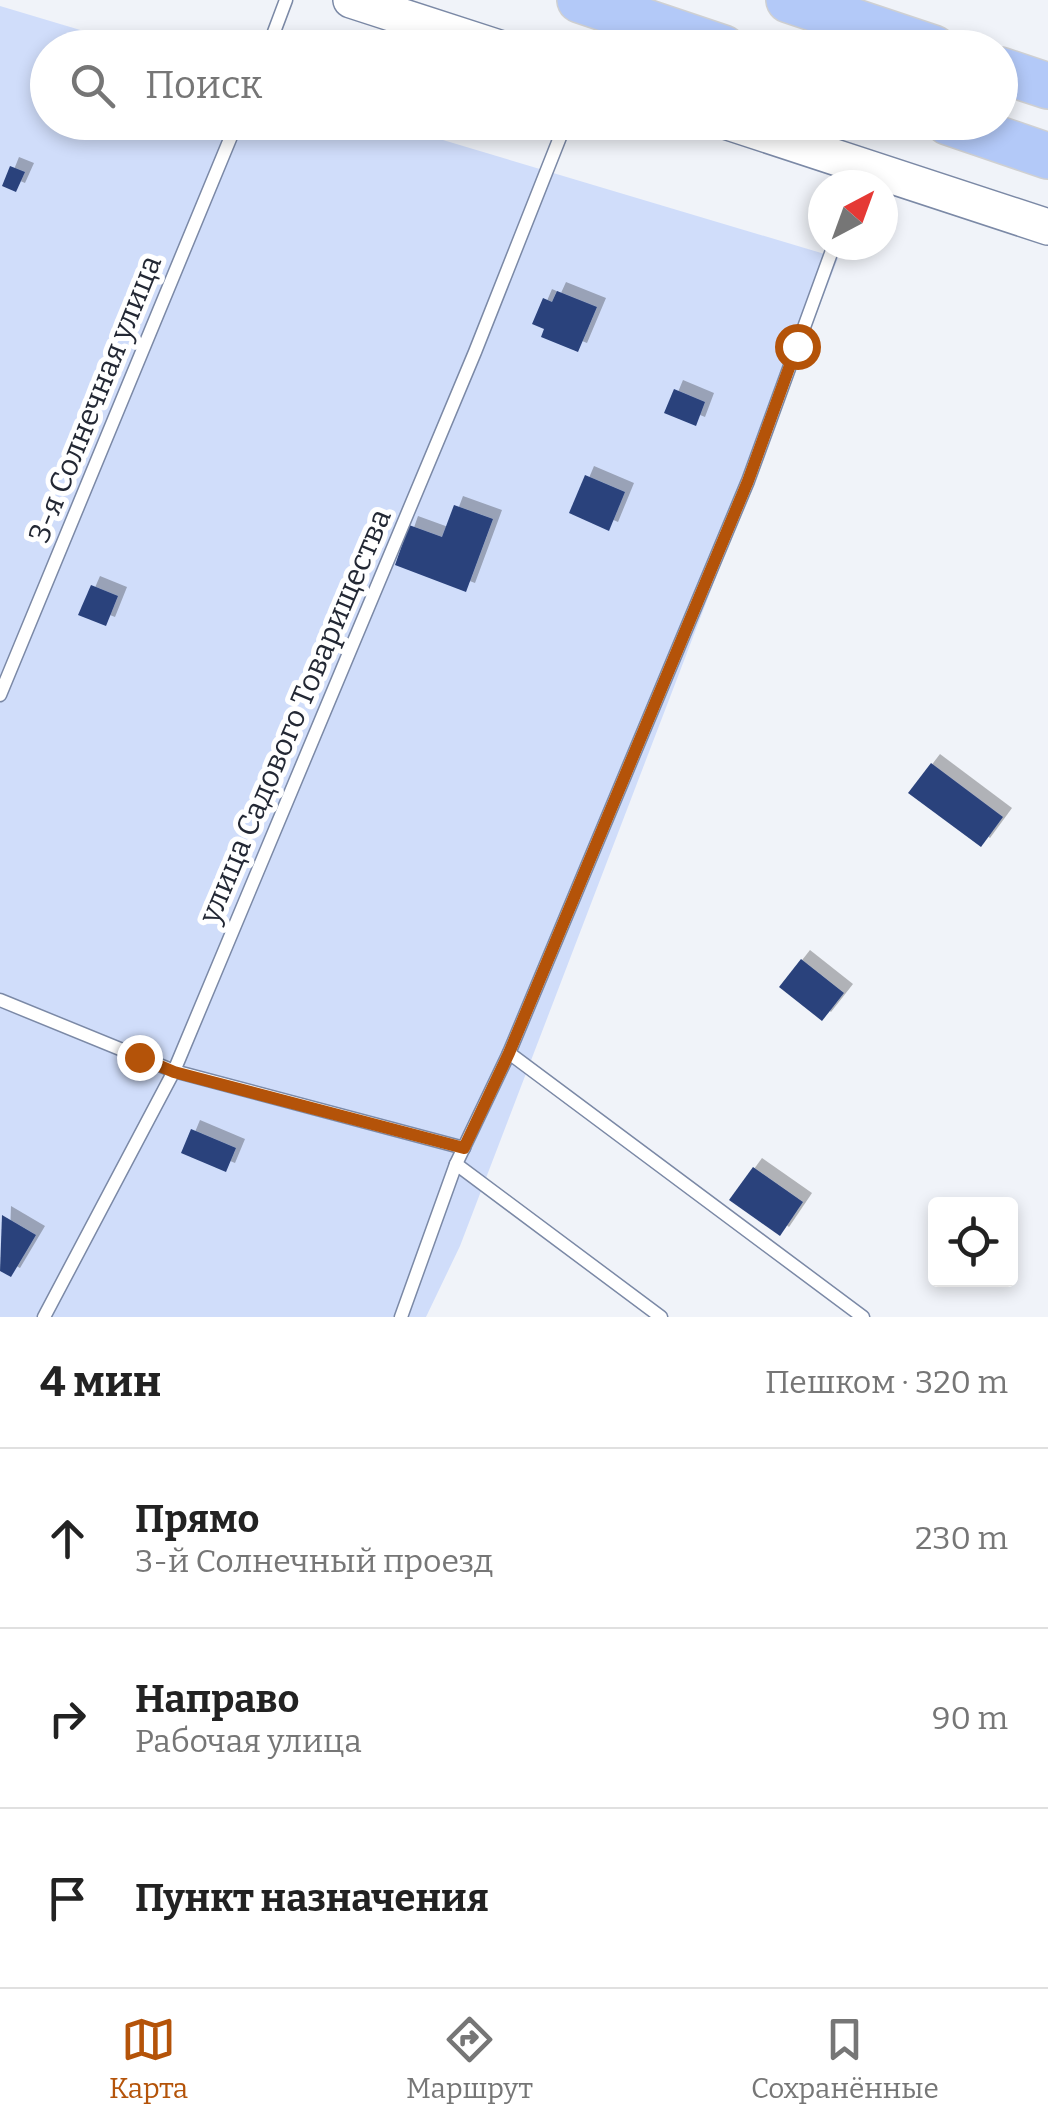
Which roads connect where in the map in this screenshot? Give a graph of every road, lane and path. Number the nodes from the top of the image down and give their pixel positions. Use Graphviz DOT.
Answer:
graph roads {
  1 [pos="286,0"];
  2 [pos="351,0"];
  3 [pos="580,0"];
  4 [pos="789,0"];
  5 [pos="275,30"];
  6 [pos="444,30"];
  7 [pos="669,30"];
  8 [pos="879,30"];
  9 [pos="1018,73"];
  10 [pos="1018,76"];
  11 [pos="1048,78"];
  12 [pos="1048,86"];
  13 [pos="230,140"];
  14 [pos="559,140"];
  15 [pos="773,140"];
  16 [pos="1001,140"];
  17 [pos="1048,156"];
  18 [pos="848,170"];
  19 [pos="898,186"];
  20 [pos="1048,227"];
  21 [pos="829,260"];
  22 [pos="0,695"];
  23 [pos="0,1000"];
  24 [pos="509,1053"];
  25 [pos="174,1072"];
  26 [pos="464,1148"];
  27 [pos="456,1164"];
  28 [pos="44,1317"];
  29 [pos="401,1317"];
  30 [pos="661,1317"];
  31 [pos="863,1317"];
  1 -- 5 [label="lane"];
  2 -- 6 [label="main road"];
  3 -- 7 [label="highway"];
  4 -- 8 [label="highway"];
  9 -- 11 [label="main road"];
  10 -- 12 [label="highway"];
  13 -- 22 [label="lane, 3-я Солнечная улица"];
  14 -- 25 [label="lane, улица Садового Товарищества"];
  15 -- 18 [label="main road"];
  16 -- 17 [label="highway"];
  19 -- 20 [label="main road"];
  21 -- 24 [label="lane"];
  23 -- 25 [label="lane"];
  24 -- 26 [label="lane"];
  24 -- 31 [label="lane"];
  25 -- 26 [label="lane"];
  25 -- 28 [label="lane, улица Садового Товарищества"];
  26 -- 27 [label="lane"];
  27 -- 29 [label="lane"];
  27 -- 30 [label="lane"];
}
